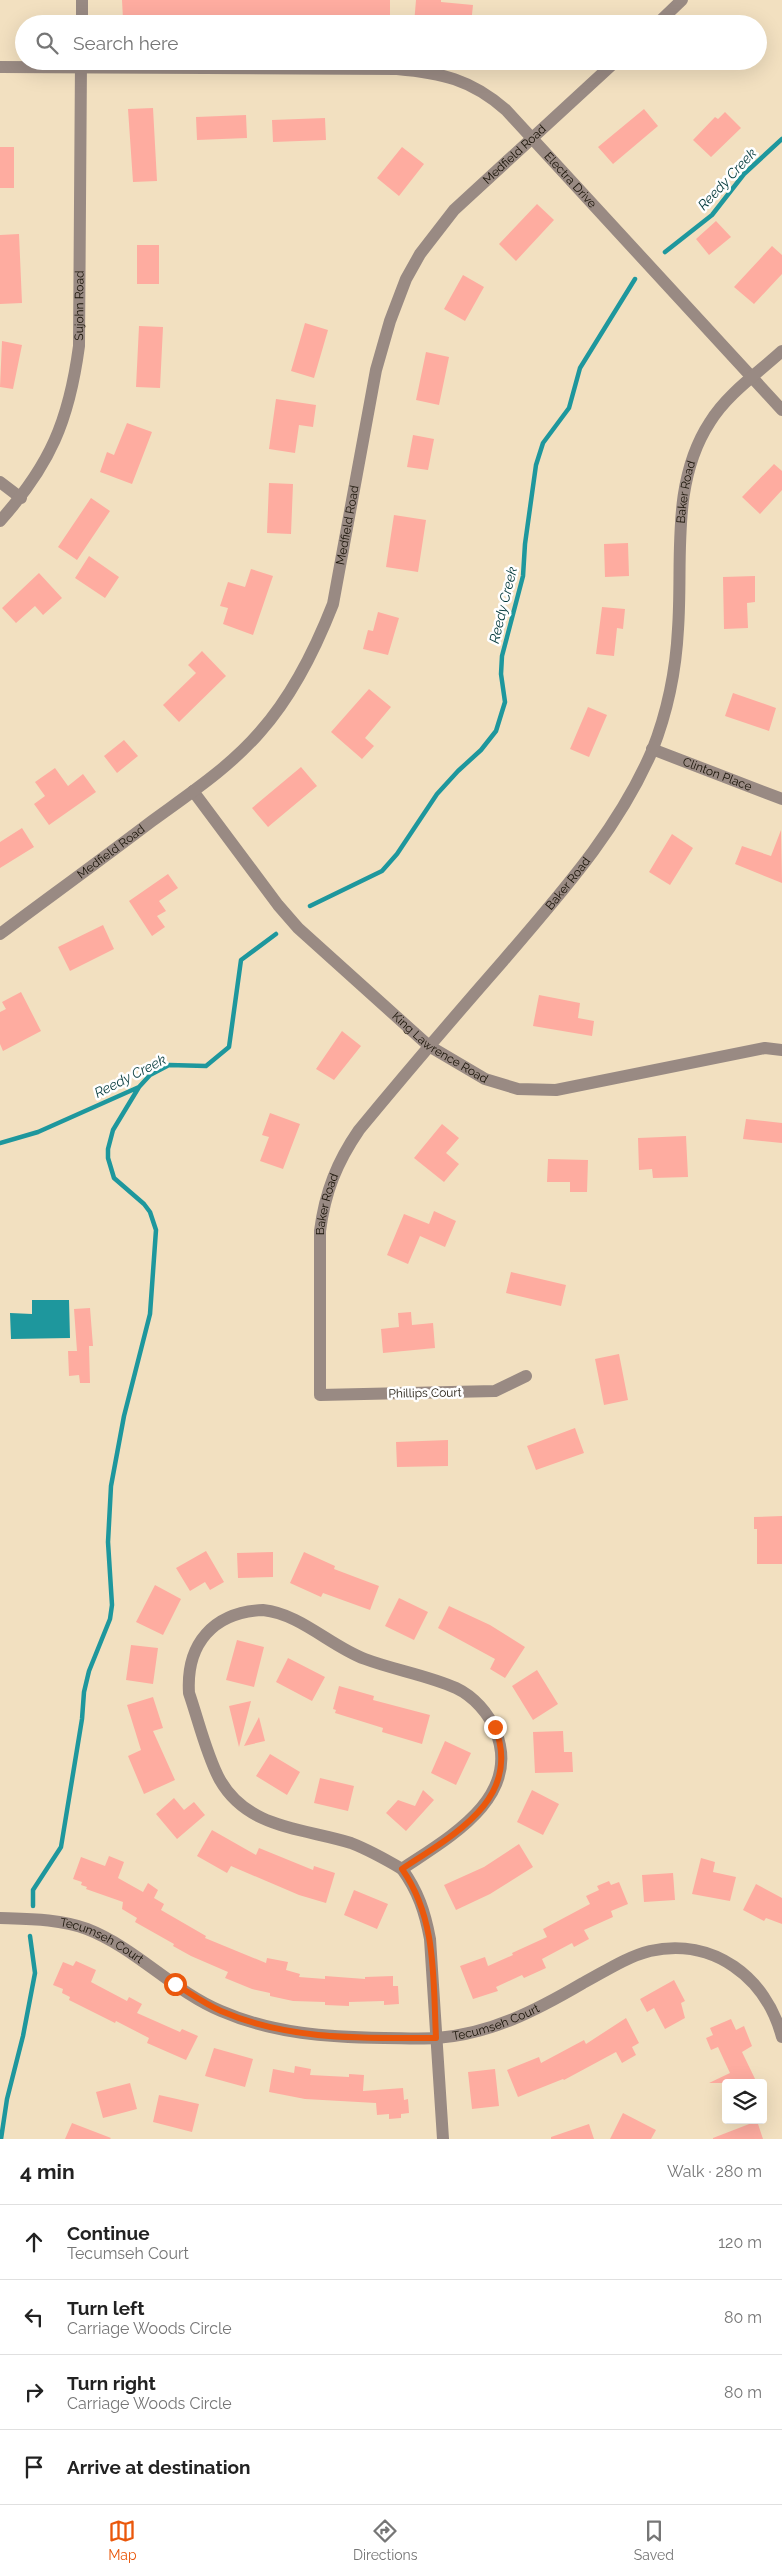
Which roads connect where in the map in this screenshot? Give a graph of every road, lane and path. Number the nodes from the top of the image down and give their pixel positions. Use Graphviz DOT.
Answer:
graph roads {
  1 [pos="82,0"];
  2 [pos="682,0"];
  3 [pos="82,15"];
  4 [pos="666,15"];
  5 [pos="0,67"];
  6 [pos="15,67"];
  7 [pos="81,70"];
  8 [pos="409,70"];
  9 [pos="606,70"];
  10 [pos="533,138"];
  11 [pos="782,351"];
  12 [pos="753,378"];
  13 [pos="782,410"];
  14 [pos="0,482"];
  15 [pos="20,498"];
  16 [pos="0,521"];
  17 [pos="652,749"];
  18 [pos="193,791"];
  19 [pos="782,799"];
  20 [pos="0,934"];
  21 [pos="429,1046"];
  22 [pos="782,1050"];
  23 [pos="526,1376"];
  24 [pos="320,1395"];
  25 [pos="402,1869"];
  26 [pos="0,1918"];
  27 [pos="782,2037"];
  28 [pos="436,2038"];
  29 [pos="443,2139"];
  1 -- 3 [label="street"];
  2 -- 4 [label="street"];
  5 -- 6 [label="street, Electra Drive"];
  7 -- 15 [label="street, Sujohn Road"];
  8 -- 10 [label="street, Electra Drive"];
  9 -- 10 [label="street, Medfield Road"];
  10 -- 12 [label="street, Electra Drive"];
  10 -- 18 [label="street, Medfield Road"];
  11 -- 12 [label="street, Baker Road"];
  12 -- 13 [label="street, Electra Drive"];
  12 -- 17 [label="street, Baker Road"];
  14 -- 15 [label="street"];
  15 -- 16 [label="street, Sujohn Road"];
  17 -- 19 [label="street, Clinton Place"];
  17 -- 21 [label="street, Baker Road"];
  18 -- 20 [label="street, Medfield Road"];
  18 -- 21 [label="street, King Lawrence Road"];
  21 -- 22 [label="street, King Lawrence Road"];
  21 -- 24 [label="street, Baker Road"];
  23 -- 24 [label="street, Phillips Court"];
  25 -- 25 [label="street"];
  25 -- 28 [label="street"];
  26 -- 28 [label="street, Tecumseh Court"];
  27 -- 28 [label="street, Tecumseh Court"];
  28 -- 29 [label="street"];
}
